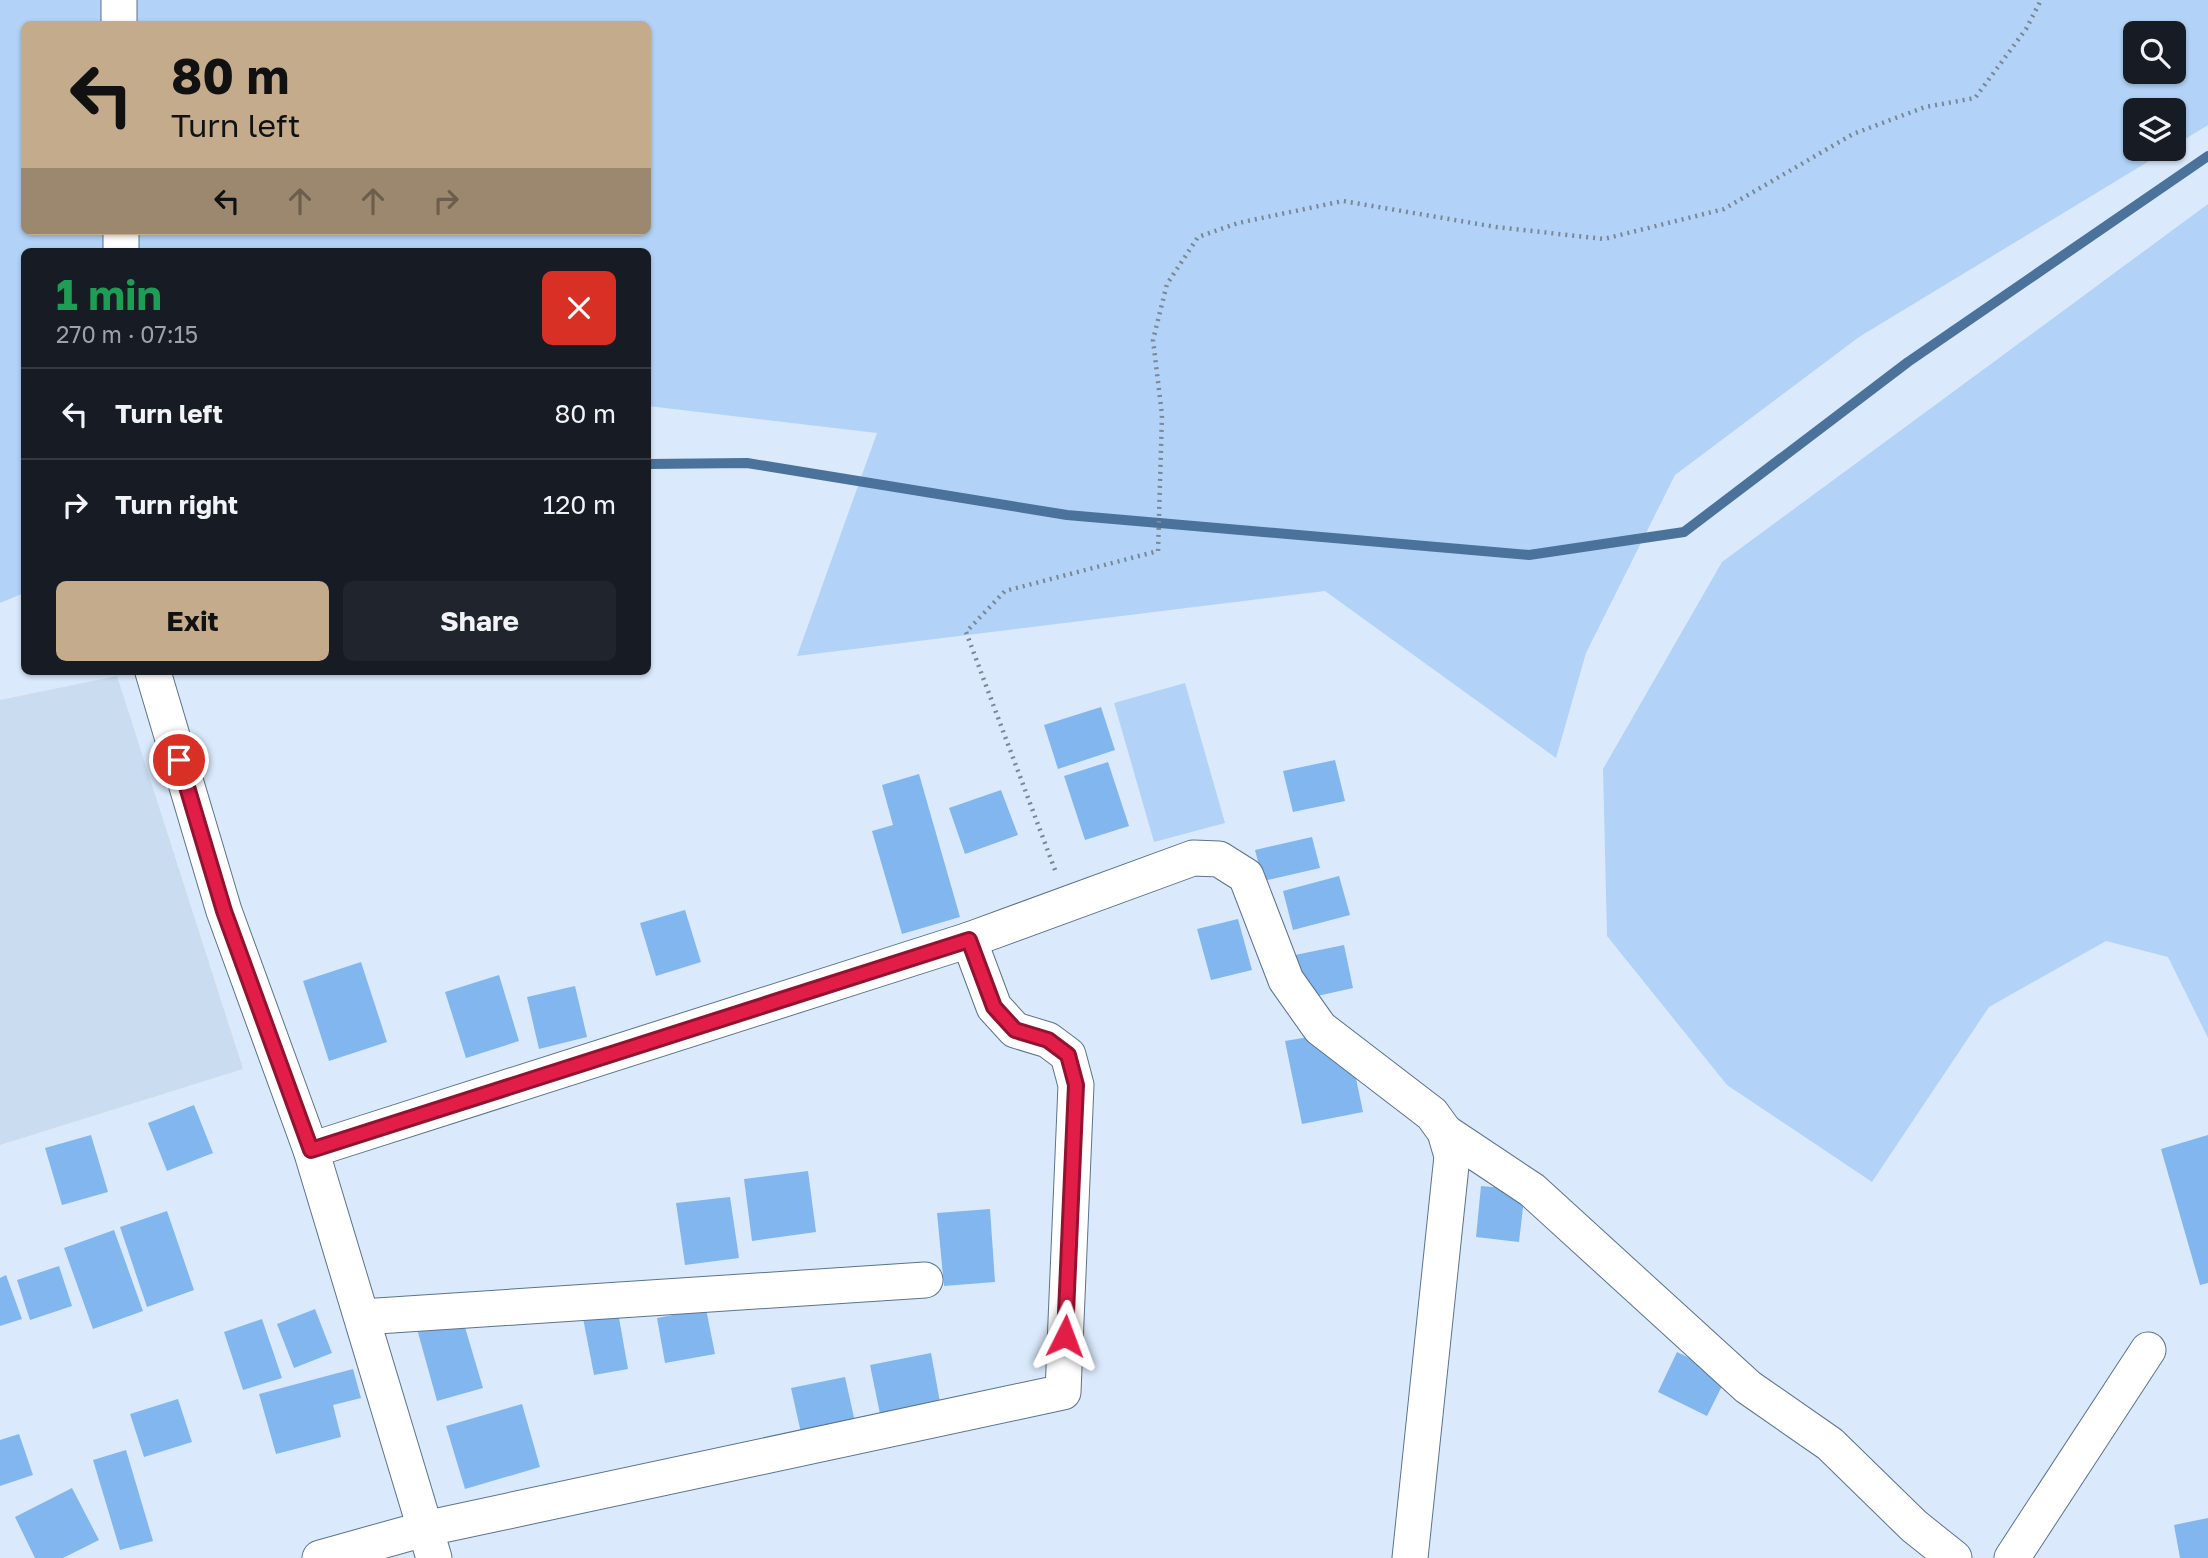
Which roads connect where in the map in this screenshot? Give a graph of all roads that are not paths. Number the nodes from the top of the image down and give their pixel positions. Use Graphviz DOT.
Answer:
graph roads {
  1 [pos="119,0"];
  2 [pos="119,21"];
  3 [pos="154,675"];
  4 [pos="969,940"];
  5 [pos="1445,1132"];
  6 [pos="311,1150"];
  7 [pos="925,1280"];
  8 [pos="362,1317"];
  9 [pos="2148,1350"];
  10 [pos="429,1543"];
  11 [pos="320,1558"];
  12 [pos="1410,1558"];
  13 [pos="1954,1558"];
  14 [pos="2012,1558"];
  1 -- 2 [label="street"];
  3 -- 6 [label="street"];
  4 -- 5 [label="street"];
  4 -- 6 [label="street"];
  4 -- 10 [label="street"];
  5 -- 12 [label="street"];
  5 -- 13 [label="street"];
  6 -- 8 [label="street"];
  7 -- 8 [label="street"];
  8 -- 10 [label="street"];
  9 -- 14 [label="street"];
  10 -- 11 [label="street"];
}
